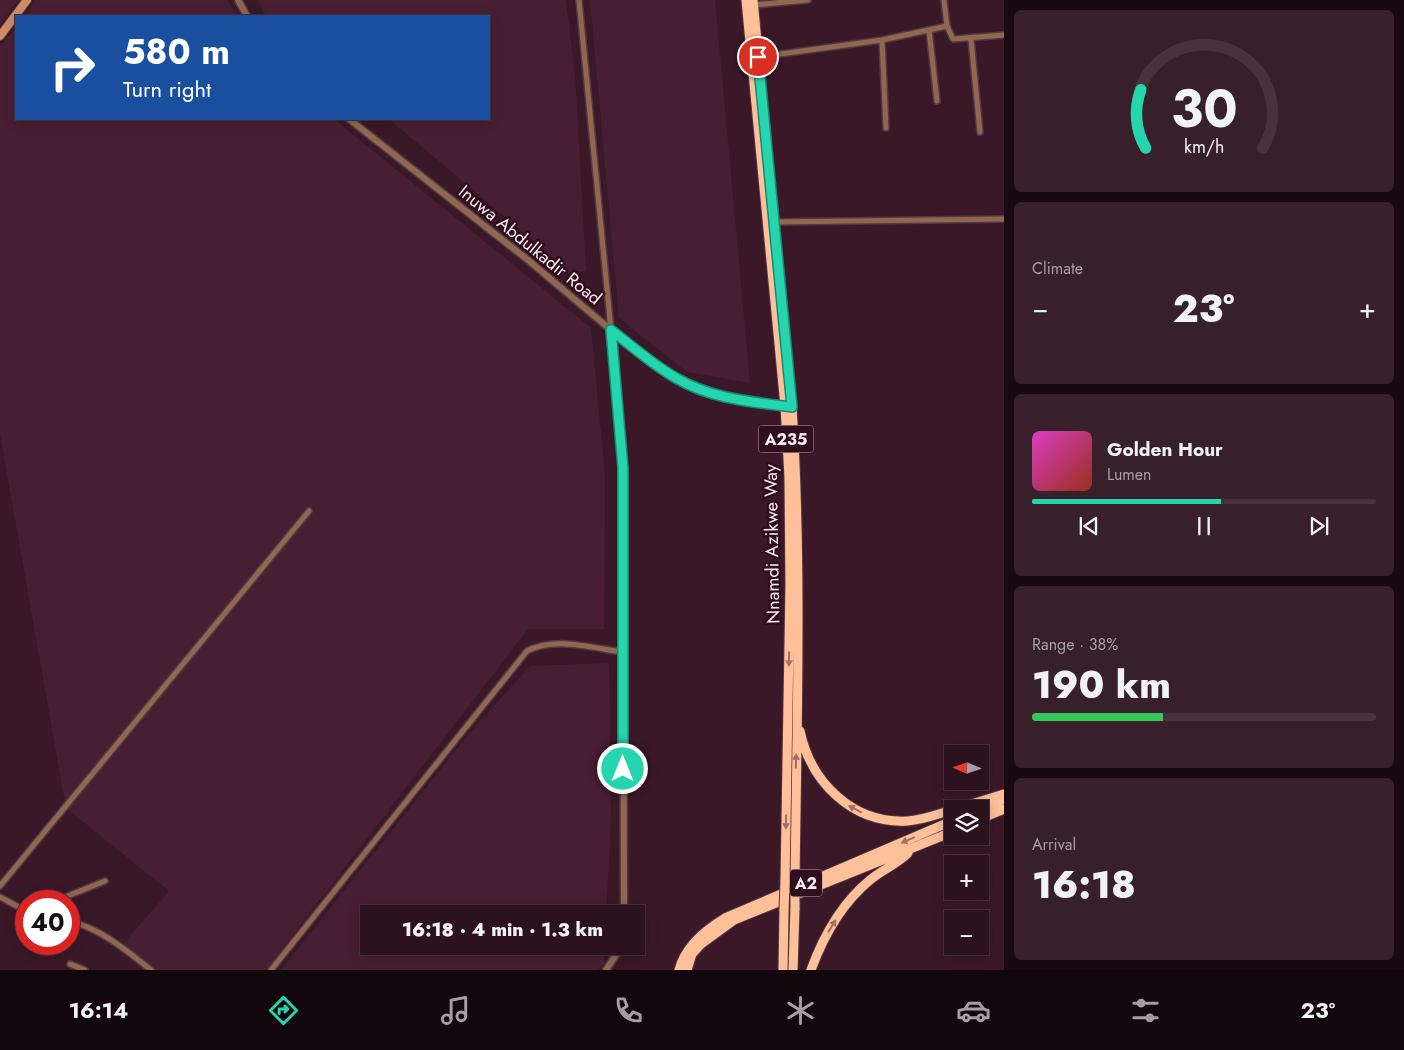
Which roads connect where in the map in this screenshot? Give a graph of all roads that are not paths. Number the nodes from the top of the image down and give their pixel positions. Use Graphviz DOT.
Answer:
graph roads {
  1 [pos="27,0"];
  2 [pos="238,0"];
  3 [pos="579,0"];
  4 [pos="808,0"];
  5 [pos="944,0"];
  6 [pos="751,2"];
  7 [pos="16,15"];
  8 [pos="246,15"];
  9 [pos="15,16"];
  10 [pos="947,26"];
  11 [pos="929,30"];
  12 [pos="1004,35"];
  13 [pos="0,36"];
  14 [pos="971,38"];
  15 [pos="882,40"];
  16 [pos="758,57"];
  17 [pos="937,102"];
  18 [pos="350,120"];
  19 [pos="886,128"];
  20 [pos="980,132"];
  21 [pos="1004,219"];
  22 [pos="774,222"];
  23 [pos="611,330"];
  24 [pos="789,407"];
  25 [pos="309,511"];
  26 [pos="623,652"];
  27 [pos="797,715"];
  28 [pos="1004,794"];
  29 [pos="1004,799"];
  30 [pos="984,800"];
  31 [pos="989,805"];
  32 [pos="1004,809"];
  33 [pos="944,812"];
  34 [pos="989,816"];
  35 [pos="944,824"];
  36 [pos="944,836"];
  37 [pos="910,851"];
  38 [pos="105,881"];
  39 [pos="0,886"];
  40 [pos="80,891"];
  41 [pos="0,898"];
  42 [pos="15,905"];
  43 [pos="624,905"];
  44 [pos="80,923"];
  45 [pos="784,946"];
  46 [pos="618,955"];
  47 [pos="70,964"];
  48 [pos="85,970"];
  49 [pos="151,970"];
  50 [pos="271,970"];
  51 [pos="606,970"];
  52 [pos="679,970"];
  53 [pos="687,970"];
  54 [pos="778,970"];
  55 [pos="783,970"];
  56 [pos="793,970"];
  57 [pos="811,970"];
  1 -- 7 [label="main road"];
  2 -- 8 [label="street"];
  3 -- 23 [label="street"];
  4 -- 6 [label="street"];
  5 -- 10 [label="street"];
  6 -- 16 [label="highway, Nnamdi Azikwe Way / A235"];
  6 -- 24 [label="highway, Nnamdi Azikwe Way / A235"];
  9 -- 13 [label="main road"];
  10 -- 11 [label="street"];
  10 -- 14 [label="street"];
  11 -- 15 [label="street"];
  11 -- 17 [label="street"];
  12 -- 14 [label="street"];
  14 -- 20 [label="street"];
  15 -- 16 [label="street"];
  15 -- 19 [label="street"];
  16 -- 22 [label="highway, Nnamdi Azikwe Way / A235"];
  18 -- 23 [label="street, Inuwa Abdulkadir Road"];
  21 -- 22 [label="street"];
  22 -- 24 [label="highway, Nnamdi Azikwe Way / A235"];
  23 -- 24 [label="street, Inuwa Abdulkadir Road"];
  23 -- 26 [label="street"];
  24 -- 27 [label="highway, Nnamdi Azikwe Way / A235"];
  24 -- 45 [label="highway, Nnamdi Azikwe Way / A235, one-way, bridge"];
  25 -- 39 [label="street"];
  26 -- 43 [label="street"];
  26 -- 50 [label="street"];
  33 -- 27 [label="highway, one-way"];
  56 -- 27 [label="highway, Nnamdi Azikwe Way / A235, one-way, bridge"];
  28 -- 30 [label="highway"];
  29 -- 31 [label="highway"];
  32 -- 34 [label="highway"];
  35 -- 52 [label="highway, A2, one-way"];
  36 -- 37 [label="highway, A2"];
  37 -- 53 [label="highway"];
  57 -- 37 [label="highway, A2, one-way"];
  38 -- 40 [label="street"];
  41 -- 42 [label="street"];
  44 -- 49 [label="street"];
  45 -- 54 [label="highway"];
  45 -- 55 [label="highway, Nnamdi Azikwe Way / A235"];
  46 -- 51 [label="street"];
  47 -- 48 [label="street"];
}
